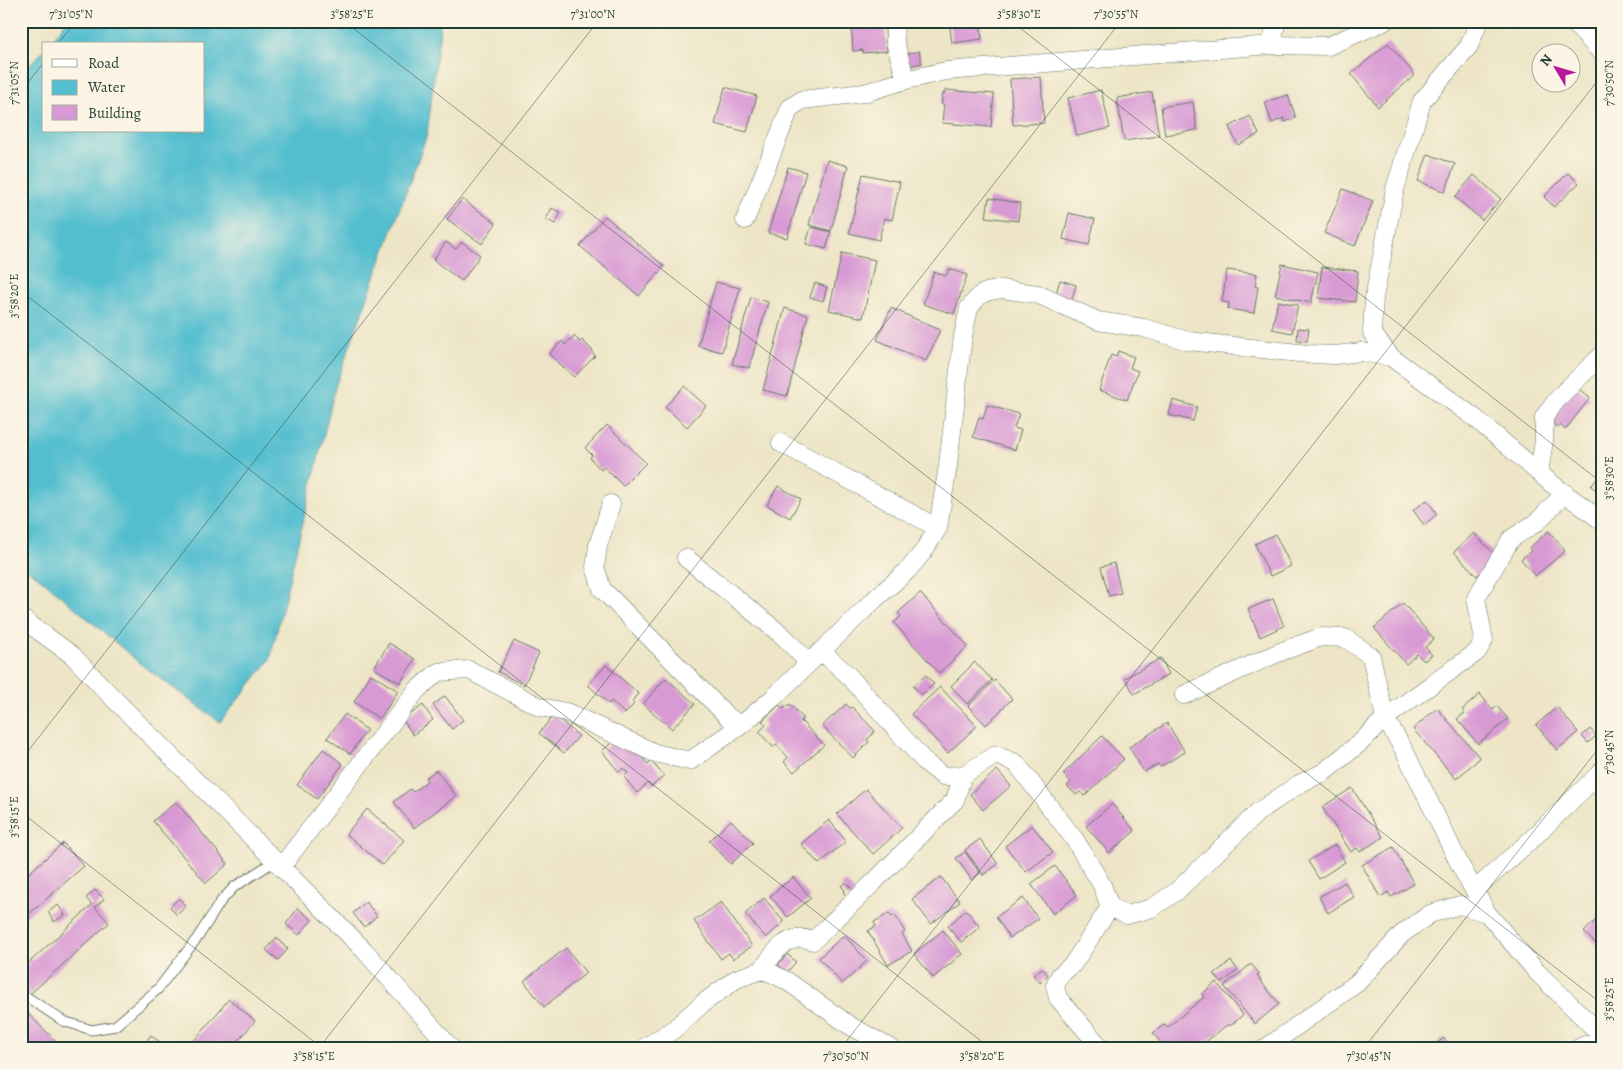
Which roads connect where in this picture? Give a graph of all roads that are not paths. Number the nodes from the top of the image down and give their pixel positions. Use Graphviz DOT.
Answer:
graph roads {
  1 [pos="894,21"];
  2 [pos="1277,21"];
  3 [pos="1385,21"];
  4 [pos="1479,21"];
  5 [pos="1572,21"];
  6 [pos="1271,45"];
  7 [pos="1602,53"];
  8 [pos="906,80"];
  9 [pos="745,220"];
  10 [pos="1602,355"];
  11 [pos="1391,357"];
  12 [pos="782,443"];
  13 [pos="1539,472"];
  14 [pos="1565,493"];
  15 [pos="611,504"];
  16 [pos="1602,521"];
  17 [pos="938,528"];
  18 [pos="686,558"];
  19 [pos="21,618"];
  20 [pos="815,657"];
  21 [pos="1184,695"];
  22 [pos="1385,718"];
  23 [pos="740,726"];
  24 [pos="1602,771"];
  25 [pos="963,775"];
  26 [pos="278,864"];
  27 [pos="1475,890"];
  28 [pos="1110,907"];
  29 [pos="1486,913"];
  30 [pos="762,970"];
  31 [pos="21,993"];
  32 [pos="1602,1038"];
  33 [pos="1602,1047"];
  34 [pos="451,1048"];
  35 [pos="644,1048"];
  36 [pos="890,1048"];
  37 [pos="1101,1048"];
  38 [pos="1266,1048"];
  39 [pos="1579,1048"];
  1 -- 8 [label="street"];
  2 -- 6 [label="street"];
  3 -- 6 [label="street"];
  4 -- 11 [label="street"];
  5 -- 7 [label="street"];
  6 -- 8 [label="street"];
  8 -- 9 [label="street"];
  10 -- 13 [label="street"];
  11 -- 13 [label="street"];
  11 -- 17 [label="street"];
  12 -- 17 [label="street"];
  13 -- 14 [label="street"];
  14 -- 16 [label="street"];
  14 -- 22 [label="street"];
  15 -- 23 [label="street"];
  17 -- 20 [label="street"];
  18 -- 20 [label="street"];
  19 -- 26 [label="street"];
  20 -- 23 [label="street"];
  20 -- 25 [label="street"];
  21 -- 22 [label="street"];
  22 -- 27 [label="street"];
  22 -- 28 [label="street"];
  23 -- 26 [label="street"];
  24 -- 27 [label="street"];
  25 -- 28 [label="street"];
  25 -- 30 [label="street"];
  26 -- 31 [label="lane"];
  26 -- 34 [label="street"];
  27 -- 29 [label="street"];
  28 -- 37 [label="street"];
  29 -- 32 [label="street"];
  29 -- 38 [label="street"];
  30 -- 35 [label="street"];
  30 -- 36 [label="street"];
  33 -- 39 [label="street"];
}
